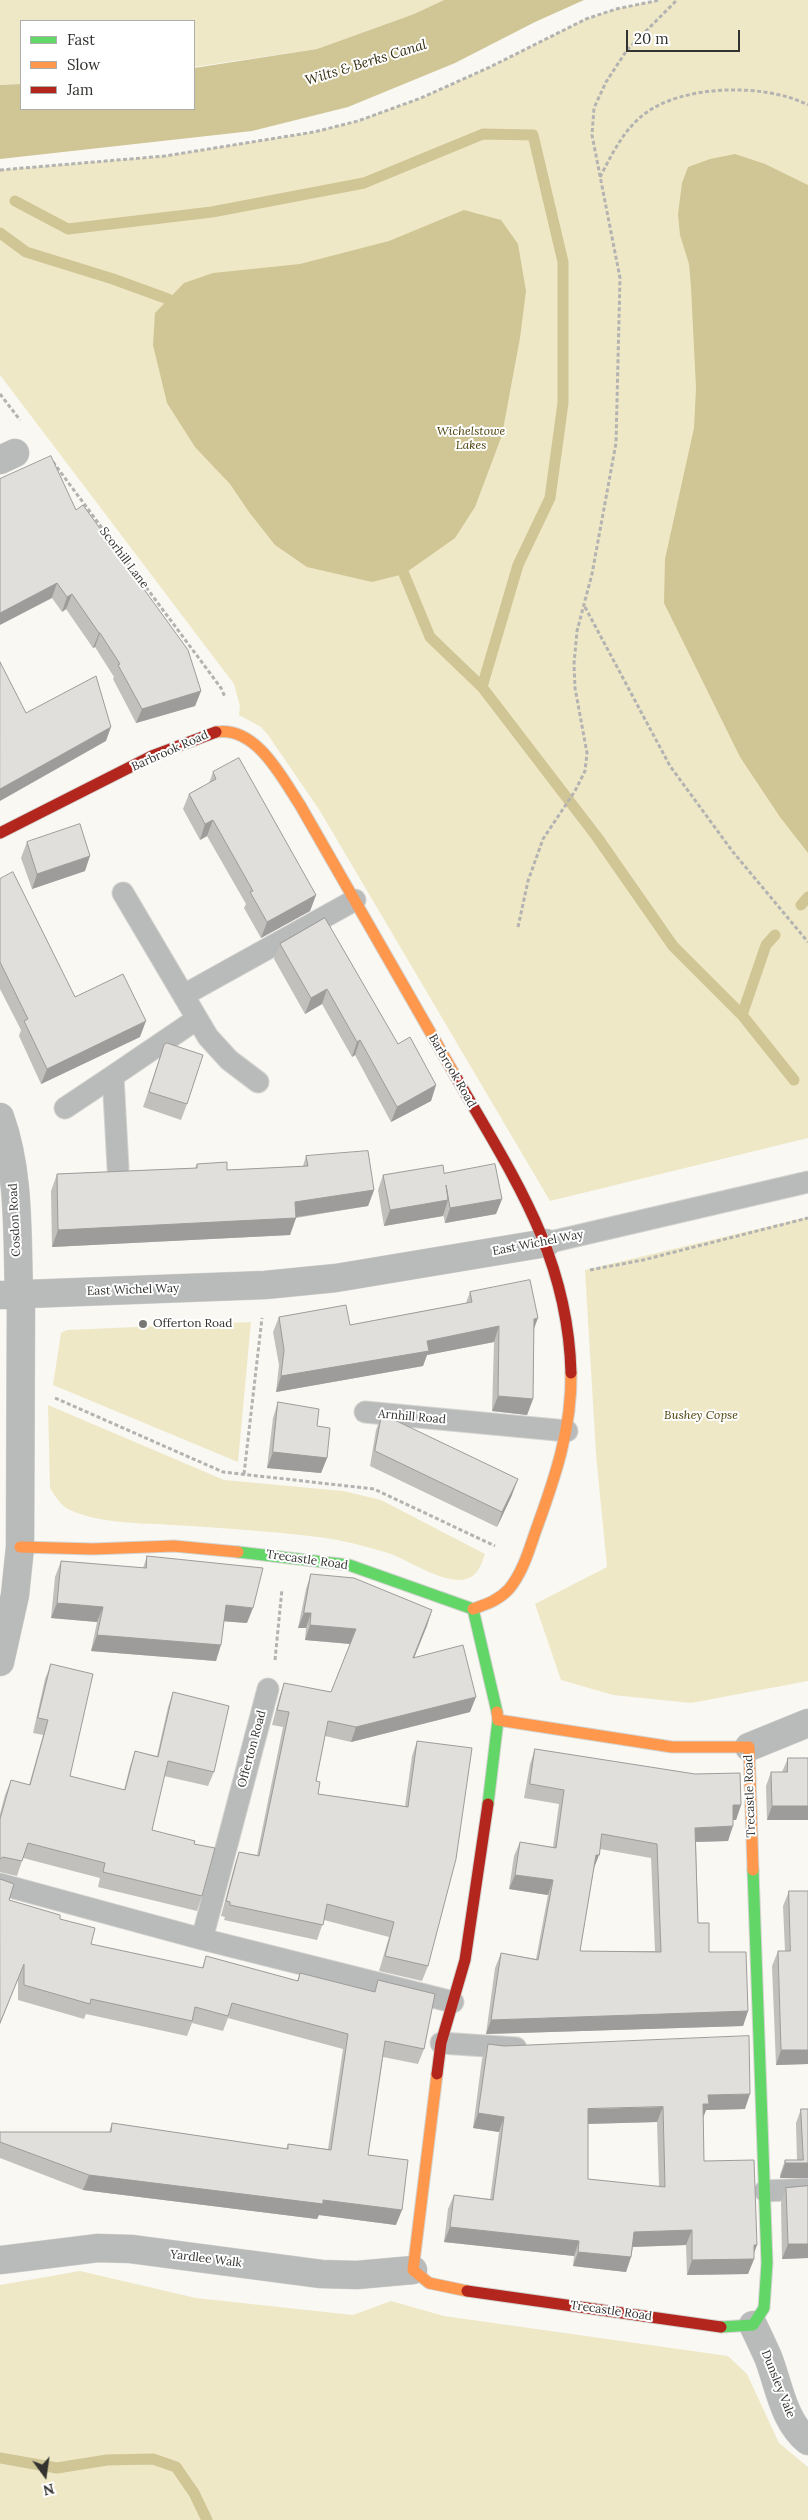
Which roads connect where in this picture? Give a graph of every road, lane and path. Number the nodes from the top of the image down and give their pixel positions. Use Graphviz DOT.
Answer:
graph roads {
  1 [pos="660,0"];
  2 [pos="677,0"];
  3 [pos="808,105"];
  4 [pos="0,170"];
  5 [pos="600,178"];
  6 [pos="0,394"];
  7 [pos="21,421"];
  8 [pos="47,454"];
  9 [pos="585,606"];
  10 [pos="227,730"];
  11 [pos="0,833"];
  12 [pos="123,894"];
  13 [pos="355,900"];
  14 [pos="518,927"];
  15 [pos="808,942"];
  16 [pos="184,995"];
  17 [pos="197,1019"];
  18 [pos="113,1076"];
  19 [pos="258,1082"];
  20 [pos="65,1108"];
  21 [pos="0,1117"];
  22 [pos="118,1168"];
  23 [pos="808,1182"];
  24 [pos="808,1218"];
  25 [pos="546,1243"];
  26 [pos="583,1271"];
  27 [pos="265,1285"];
  28 [pos="13,1295"];
  29 [pos="21,1394"];
  30 [pos="365,1412"];
  31 [pos="567,1431"];
  32 [pos="244,1474"];
  33 [pos="20,1547"];
  34 [pos="285,1556"];
  35 [pos="525,1560"];
  36 [pos="473,1609"];
  37 [pos="0,1662"];
  38 [pos="268,1689"];
  39 [pos="498,1720"];
  40 [pos="808,1723"];
  41 [pos="749,1747"];
  42 [pos="0,1884"];
  43 [pos="202,1939"];
  44 [pos="453,2002"];
  45 [pos="441,2044"];
  46 [pos="537,2047"];
  47 [pos="808,2189"];
  48 [pos="765,2190"];
  49 [pos="0,2260"];
  50 [pos="413,2270"];
  51 [pos="753,2325"];
  52 [pos="808,2441"];
  1 -- 4 [label="path"];
  2 -- 5 [label="path"];
  3 -- 5 [label="path"];
  5 -- 9 [label="path"];
  6 -- 7 [label="path"];
  8 -- 10 [label="path, Scorhill Lane"];
  9 -- 14 [label="path"];
  9 -- 15 [label="path"];
  10 -- 11 [label="street, Barbrook Road"];
  10 -- 13 [label="street, Barbrook Road"];
  12 -- 16 [label="lane"];
  13 -- 16 [label="lane"];
  13 -- 25 [label="street, Barbrook Road"];
  16 -- 17 [label="lane"];
  17 -- 18 [label="lane"];
  17 -- 19 [label="lane"];
  18 -- 20 [label="lane"];
  18 -- 22 [label="lane"];
  21 -- 28 [label="street, Cosdon Road"];
  23 -- 25 [label="lane, East Wichel Way"];
  24 -- 26 [label="path"];
  25 -- 27 [label="street, East Wichel Way"];
  25 -- 31 [label="street"];
  27 -- 28 [label="street, East Wichel Way"];
  27 -- 32 [label="path"];
  28 -- 29 [label="street"];
  29 -- 32 [label="path"];
  29 -- 33 [label="street"];
  30 -- 31 [label="lane, Arnhill Road"];
  31 -- 35 [label="street"];
  32 -- 35 [label="path"];
  33 -- 34 [label="street, Trecastle Road"];
  33 -- 37 [label="street"];
  34 -- 36 [label="street, Trecastle Road"];
  34 -- 38 [label="path"];
  35 -- 36 [label="street"];
  36 -- 39 [label="street"];
  38 -- 43 [label="lane, Offerton Road"];
  39 -- 41 [label="street, Trecastle Road"];
  39 -- 44 [label="street"];
  40 -- 41 [label="street"];
  41 -- 48 [label="street, Trecastle Road"];
  42 -- 43 [label="lane"];
  43 -- 44 [label="lane"];
  44 -- 45 [label="street"];
  45 -- 46 [label="lane"];
  45 -- 50 [label="street"];
  47 -- 48 [label="lane"];
  48 -- 51 [label="street, Trecastle Road"];
  49 -- 50 [label="street, Yardlee Walk"];
  50 -- 51 [label="street, Trecastle Road"];
  51 -- 52 [label="street, Dunsley Vale"];
}
